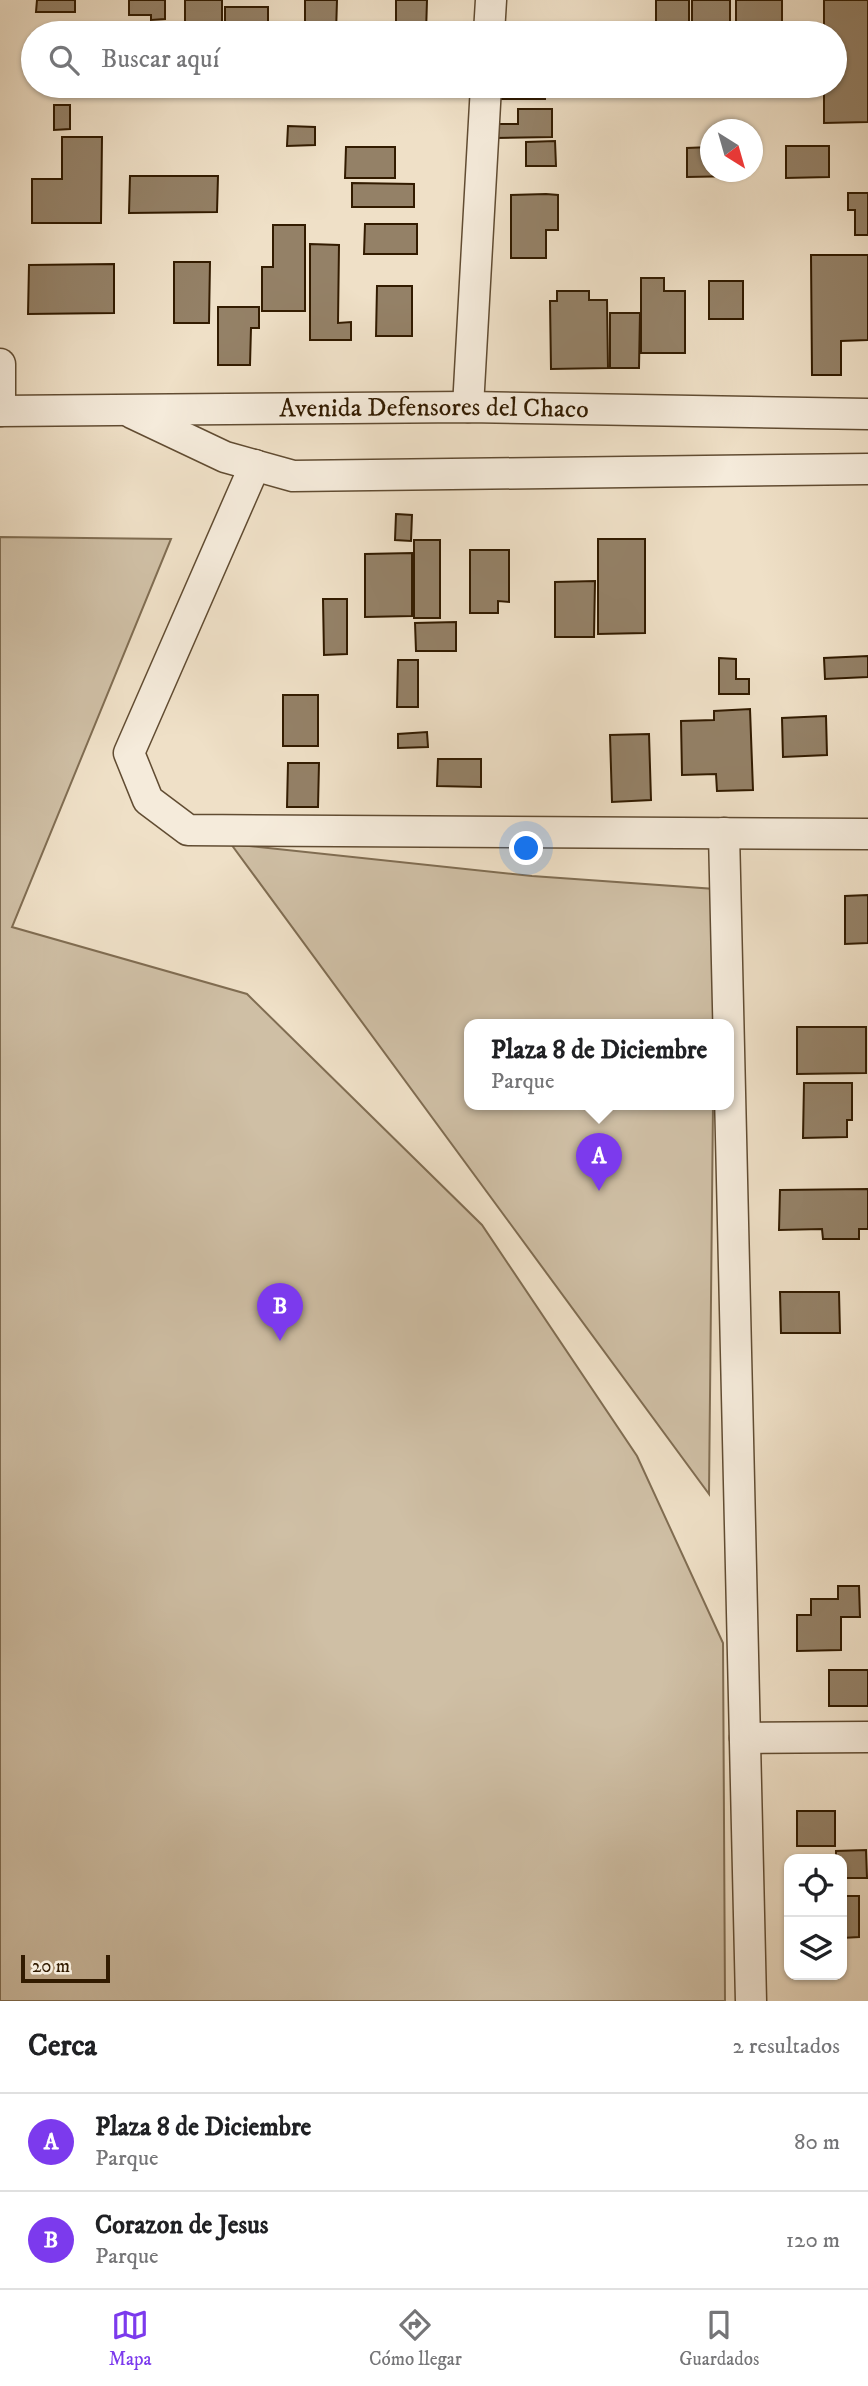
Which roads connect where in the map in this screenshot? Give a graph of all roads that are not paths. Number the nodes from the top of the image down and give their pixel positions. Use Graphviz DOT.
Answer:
graph roads {
  1 [pos="491,0"];
  2 [pos="490,21"];
  3 [pos="485,98"];
  4 [pos="0,364"];
  5 [pos="468,407"];
  6 [pos="125,410"];
  7 [pos="0,411"];
  8 [pos="868,414"];
  9 [pos="255,465"];
  10 [pos="868,469"];
  11 [pos="724,833"];
  12 [pos="868,834"];
  13 [pos="728,1019"];
  14 [pos="730,1110"];
  15 [pos="868,1737"];
  16 [pos="745,1738"];
  17 [pos="751,2001"];
  1 -- 2 [label="street"];
  3 -- 5 [label="street"];
  4 -- 7 [label="street"];
  5 -- 6 [label="street, Avenida Defensores del Chaco"];
  5 -- 8 [label="street, Avenida Defensores del Chaco"];
  6 -- 7 [label="street, Avenida Defensores del Chaco"];
  6 -- 9 [label="street"];
  9 -- 10 [label="street"];
  9 -- 11 [label="street"];
  11 -- 12 [label="street"];
  11 -- 13 [label="street"];
  14 -- 16 [label="street"];
  15 -- 16 [label="street"];
  16 -- 17 [label="street"];
}
